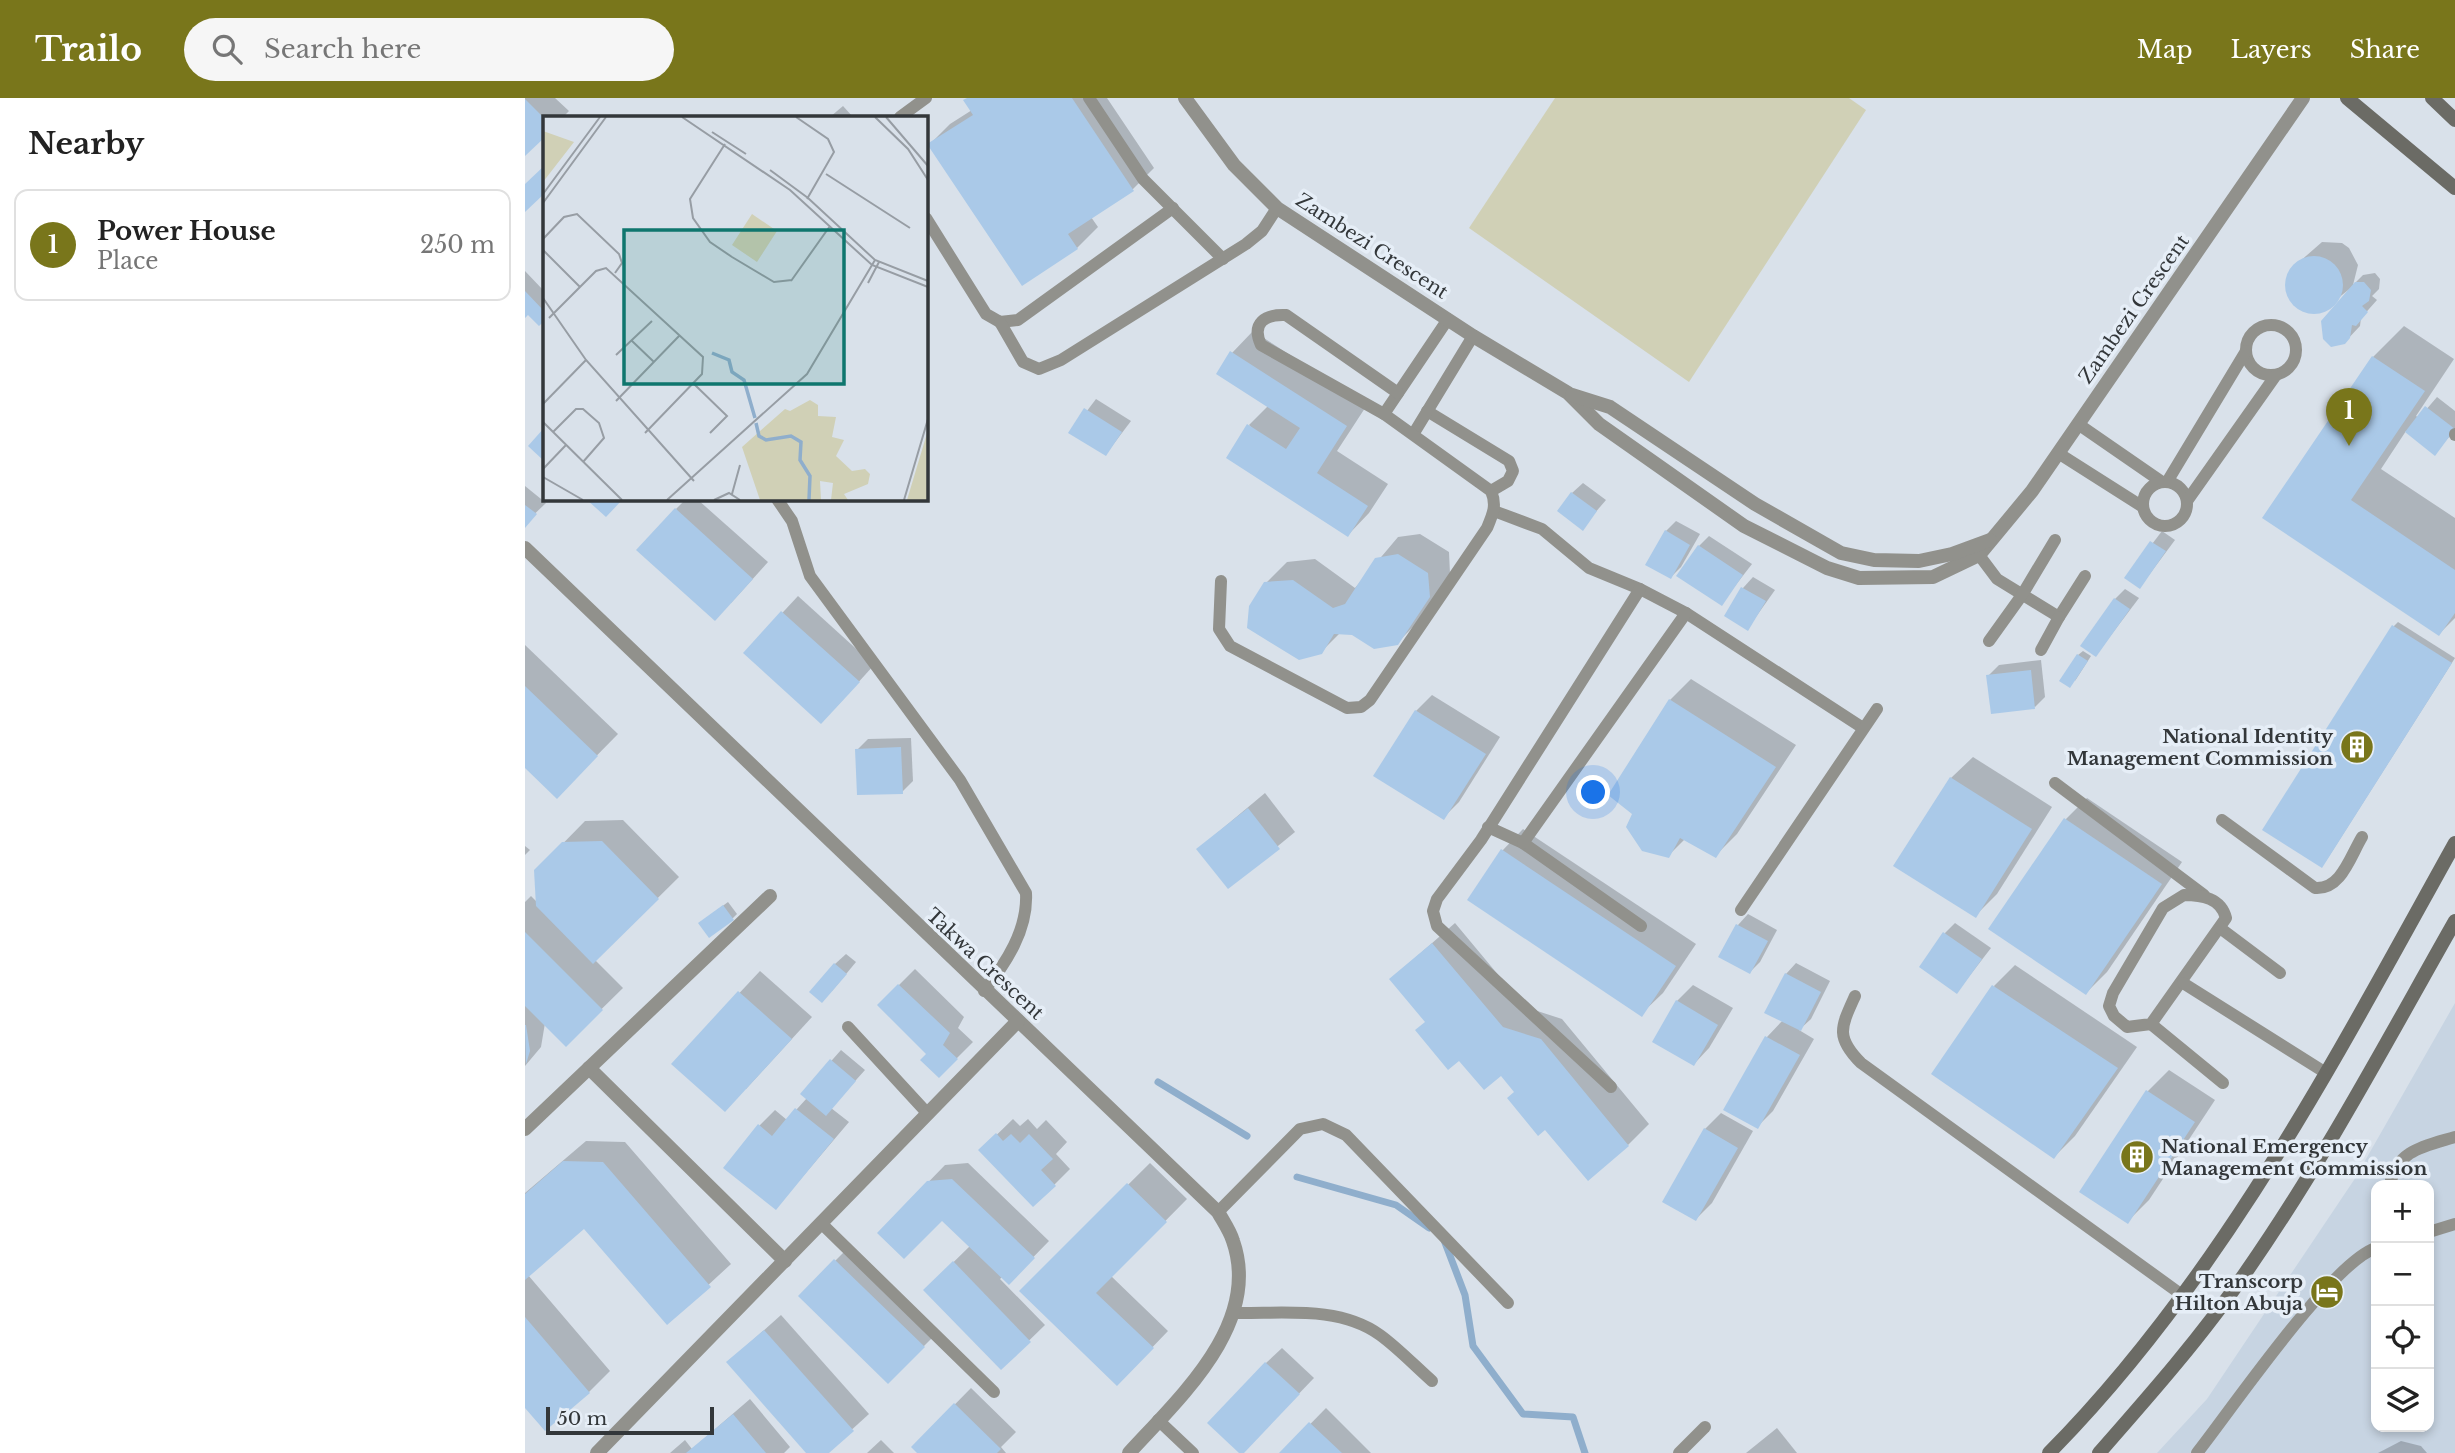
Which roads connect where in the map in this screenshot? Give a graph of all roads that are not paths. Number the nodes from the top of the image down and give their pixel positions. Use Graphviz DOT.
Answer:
graph roads {
  1 [pos="926,98"];
  2 [pos="1089,98"];
  3 [pos="1185,98"];
  4 [pos="2303,98"];
  5 [pos="2347,98"];
  6 [pos="2432,98"];
  7 [pos="901,116"];
  8 [pos="2455,120"];
  9 [pos="2455,188"];
  10 [pos="1173,208"];
  11 [pos="1277,208"];
  12 [pos="927,220"];
  13 [pos="1223,259"];
  14 [pos="1448,319"];
  15 [pos="1000,322"];
  16 [pos="1473,336"];
  17 [pos="2246,351"];
  18 [pos="2276,375"];
  19 [pos="1398,393"];
  20 [pos="1568,393"];
  21 [pos="1427,411"];
  22 [pos="1384,414"];
  23 [pos="2078,424"];
  24 [pos="1414,433"];
  25 [pos="2058,453"];
  26 [pos="2165,482"];
  27 [pos="1491,491"];
  28 [pos="778,500"];
  29 [pos="2187,501"];
  30 [pos="2143,508"];
  31 [pos="1494,511"];
  32 [pos="1993,539"];
  33 [pos="2055,540"];
  34 [pos="525,548"];
  35 [pos="1979,555"];
  36 [pos="2085,576"];
  37 [pos="1221,581"];
  38 [pos="1640,589"];
  39 [pos="2022,595"];
  40 [pos="1686,613"];
  41 [pos="2059,617"];
  42 [pos="1989,641"];
  43 [pos="2041,650"];
  44 [pos="1877,709"];
  45 [pos="1863,728"];
  46 [pos="2055,783"];
  47 [pos="2222,820"];
  48 [pos="1488,828"];
  49 [pos="2362,837"];
  50 [pos="1523,843"];
  51 [pos="2455,843"];
  52 [pos="2204,895"];
  53 [pos="770,897"];
  54 [pos="1741,910"];
  55 [pos="2455,921"];
  56 [pos="1641,926"];
  57 [pos="2220,928"];
  58 [pos="2280,973"];
  59 [pos="2183,983"];
  60 [pos="984,991"];
  61 [pos="1855,996"];
  62 [pos="1018,1021"];
  63 [pos="2151,1024"];
  64 [pos="848,1027"];
  65 [pos="589,1068"];
  66 [pos="2326,1073"];
  67 [pos="2223,1083"];
  68 [pos="1611,1087"];
  69 [pos="928,1114"];
  70 [pos="525,1129"];
  71 [pos="2455,1138"];
  72 [pos="2391,1180"];
  73 [pos="1218,1212"];
  74 [pos="822,1224"];
  75 [pos="2455,1224"];
  76 [pos="2434,1230"];
  77 [pos="2371,1250"];
  78 [pos="785,1261"];
  79 [pos="2182,1295"];
  80 [pos="1508,1303"];
  81 [pos="1233,1313"];
  82 [pos="1432,1381"];
  83 [pos="994,1392"];
  84 [pos="1159,1420"];
  85 [pos="1705,1427"];
  86 [pos="1137,1450"];
  87 [pos="2198,1452"];
  88 [pos="597,1453"];
  89 [pos="1193,1453"];
  90 [pos="1679,1453"];
  91 [pos="2049,1453"];
  92 [pos="2099,1453"];
  1 -- 7 [label="lane"];
  2 -- 10 [label="lane"];
  3 -- 11 [label="street, Zambezi Crescent"];
  4 -- 23 [label="street, Zambezi Crescent"];
  5 -- 9 [label="main road"];
  6 -- 8 [label="main road"];
  10 -- 13 [label="lane"];
  10 -- 15 [label="lane"];
  11 -- 13 [label="lane"];
  11 -- 14 [label="street, Zambezi Crescent"];
  12 -- 15 [label="lane"];
  13 -- 15 [label="lane"];
  14 -- 16 [label="street, Zambezi Crescent"];
  14 -- 19 [label="lane"];
  16 -- 20 [label="street, Zambezi Crescent"];
  16 -- 21 [label="lane"];
  17 -- 18 [label="lane"];
  17 -- 18 [label="lane"];
  17 -- 26 [label="lane"];
  18 -- 29 [label="lane"];
  19 -- 22 [label="lane"];
  19 -- 22 [label="lane"];
  20 -- 32 [label="street, Zambezi Crescent"];
  20 -- 35 [label="street, Zambezi Crescent"];
  21 -- 24 [label="lane"];
  21 -- 27 [label="lane"];
  22 -- 24 [label="lane"];
  23 -- 25 [label="street, Zambezi Crescent"];
  23 -- 26 [label="lane"];
  24 -- 27 [label="lane"];
  25 -- 30 [label="lane"];
  25 -- 32 [label="street, Zambezi Crescent"];
  26 -- 29 [label="lane"];
  26 -- 30 [label="lane"];
  27 -- 31 [label="lane"];
  28 -- 60 [label="lane"];
  29 -- 30 [label="lane"];
  31 -- 37 [label="lane"];
  31 -- 38 [label="lane"];
  32 -- 35 [label="street, Zambezi Crescent"];
  33 -- 39 [label="lane"];
  34 -- 60 [label="street, Takwa Crescent"];
  35 -- 39 [label="lane"];
  36 -- 41 [label="lane"];
  38 -- 40 [label="lane"];
  38 -- 48 [label="lane"];
  39 -- 41 [label="lane"];
  39 -- 42 [label="lane"];
  40 -- 45 [label="lane"];
  40 -- 50 [label="lane"];
  41 -- 43 [label="lane"];
  44 -- 45 [label="lane"];
  45 -- 54 [label="lane"];
  46 -- 52 [label="lane"];
  47 -- 49 [label="lane"];
  48 -- 50 [label="lane"];
  48 -- 68 [label="lane"];
  50 -- 56 [label="lane"];
  51 -- 66 [label="main road"];
  52 -- 57 [label="lane"];
  52 -- 63 [label="lane"];
  53 -- 65 [label="street"];
  55 -- 92 [label="main road"];
  57 -- 58 [label="lane"];
  57 -- 59 [label="lane"];
  59 -- 63 [label="lane"];
  59 -- 66 [label="lane"];
  60 -- 62 [label="street, Takwa Crescent"];
  61 -- 79 [label="lane"];
  62 -- 69 [label="street"];
  62 -- 73 [label="street, Takwa Crescent"];
  63 -- 67 [label="lane"];
  64 -- 69 [label="lane"];
  65 -- 70 [label="street"];
  65 -- 78 [label="street"];
  66 -- 79 [label="main road"];
  69 -- 74 [label="street"];
  71 -- 72 [label="lane"];
  73 -- 80 [label="lane"];
  73 -- 81 [label="street, Takwa Crescent"];
  74 -- 78 [label="street"];
  74 -- 83 [label="lane"];
  75 -- 76 [label="lane"];
  77 -- 87 [label="lane"];
  78 -- 88 [label="street"];
  79 -- 91 [label="main road"];
  81 -- 82 [label="lane"];
  81 -- 84 [label="street, Takwa Crescent"];
  84 -- 86 [label="street, Takwa Crescent"];
  84 -- 89 [label="lane"];
  85 -- 90 [label="lane"];
}
